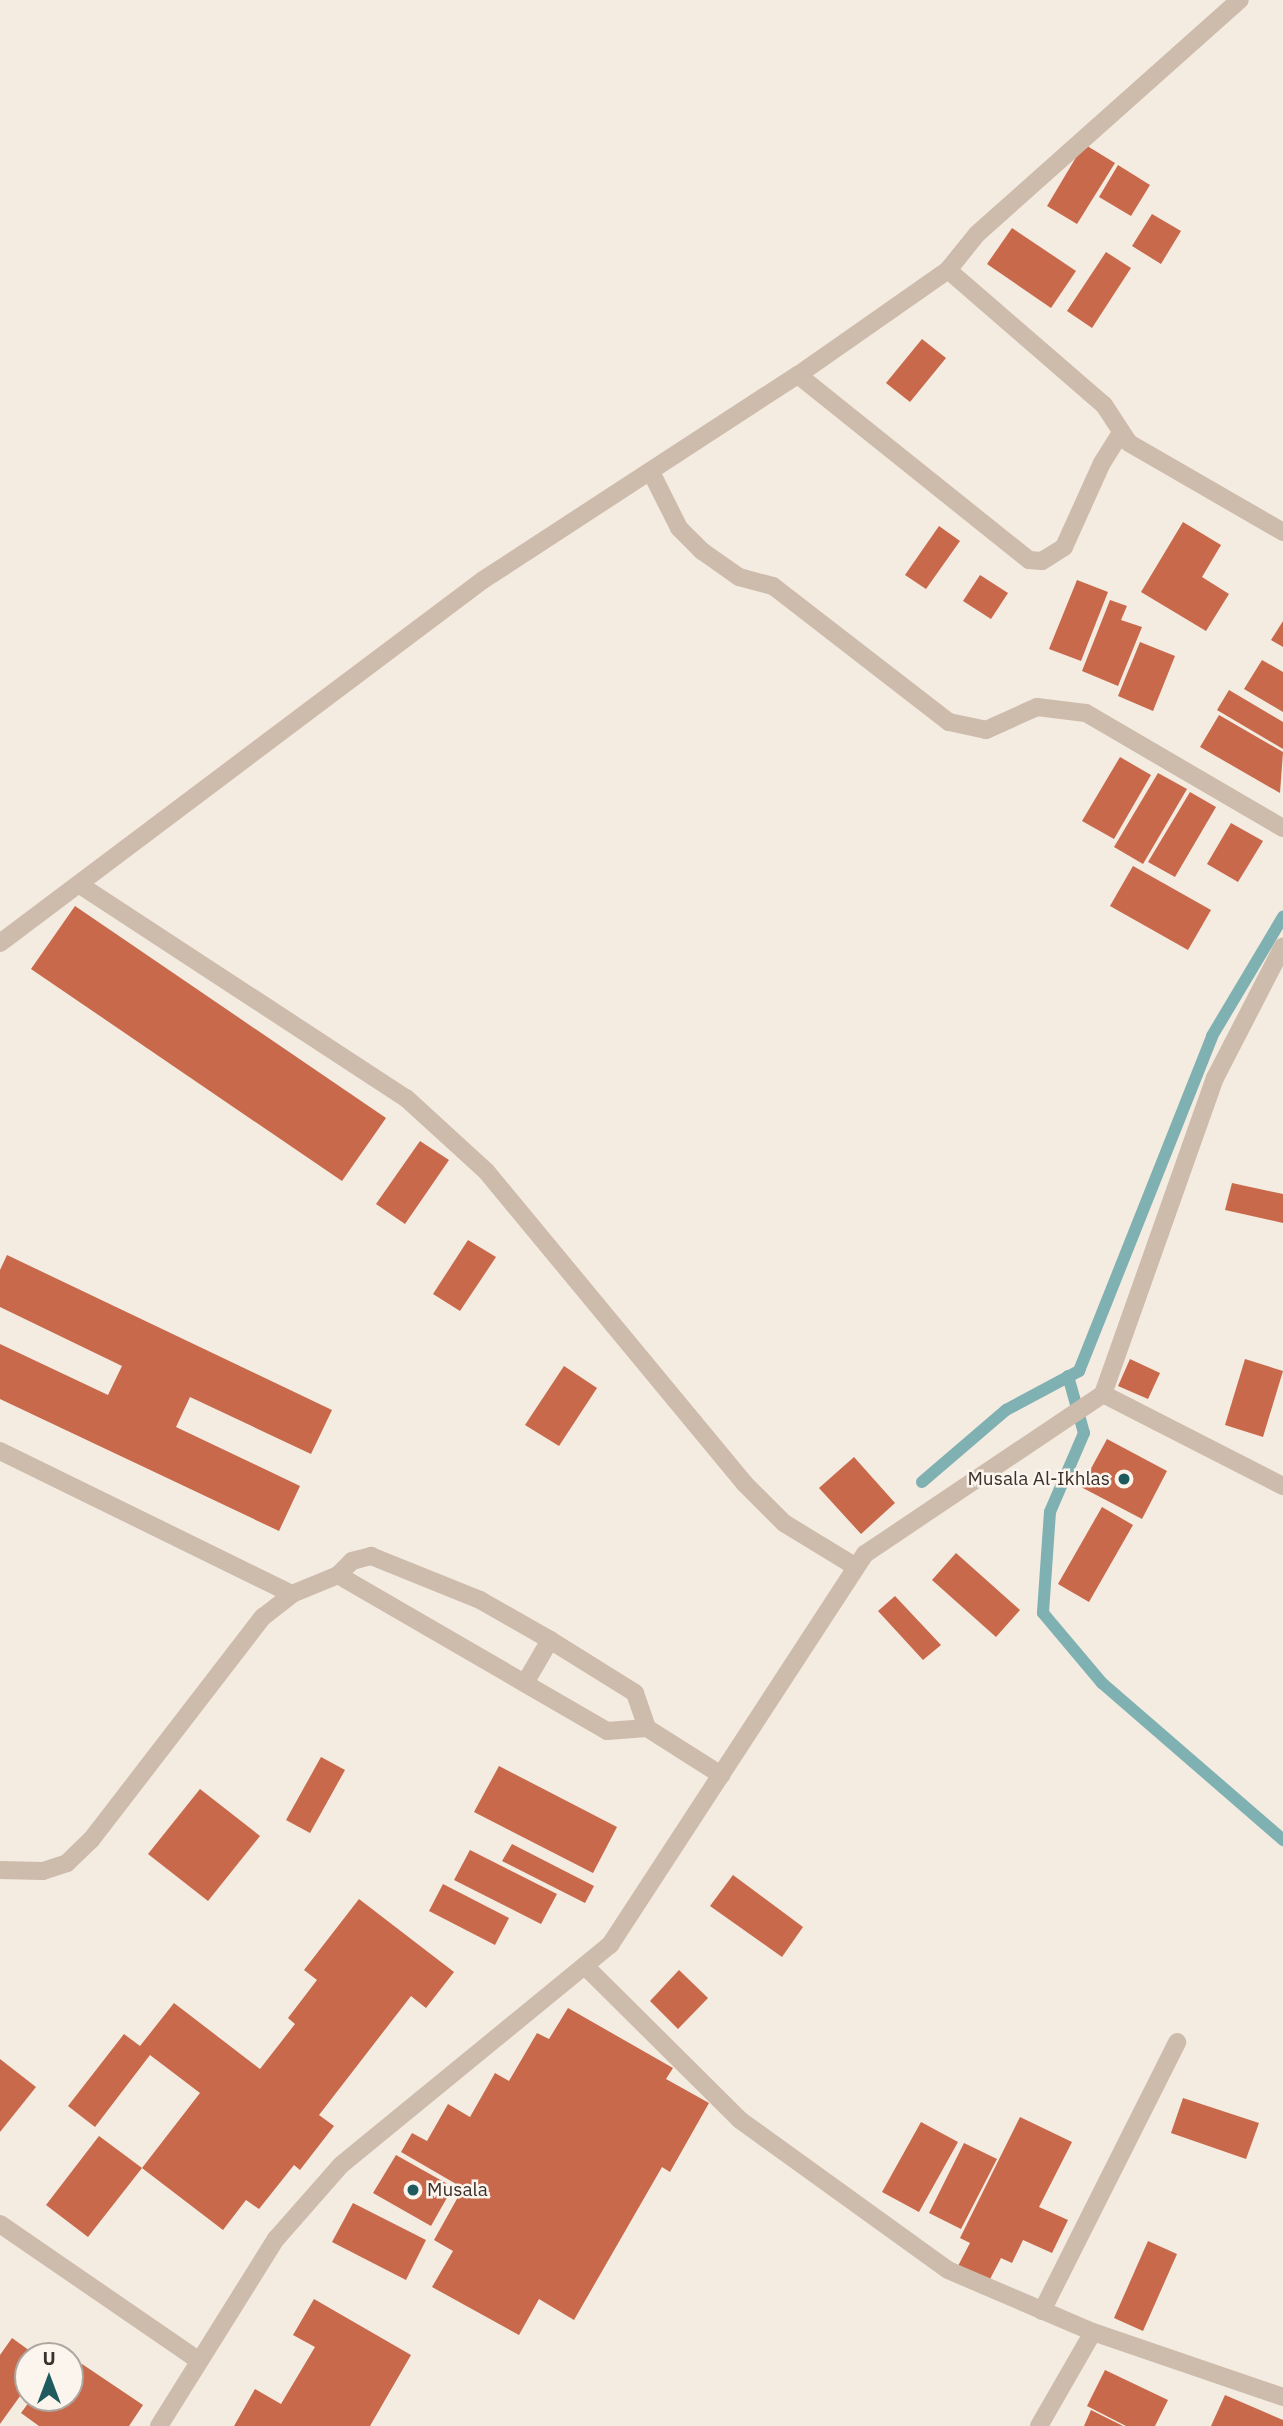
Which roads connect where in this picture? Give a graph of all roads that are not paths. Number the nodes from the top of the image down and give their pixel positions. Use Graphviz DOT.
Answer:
graph roads {
  1 [pos="1240,0"];
  2 [pos="948,270"];
  3 [pos="799,376"];
  4 [pos="1121,433"];
  5 [pos="651,472"];
  6 [pos="1283,532"];
  7 [pos="1283,828"];
  8 [pos="80,885"];
  9 [pos="0,943"];
  10 [pos="1283,946"];
  11 [pos="1103,1394"];
  12 [pos="0,1451"];
  13 [pos="1283,1486"];
  14 [pos="856,1567"];
  15 [pos="338,1576"];
  16 [pos="292,1594"];
  17 [pos="550,1640"];
  18 [pos="525,1683"];
  19 [pos="647,1728"];
  20 [pos="721,1775"];
  21 [pos="0,1870"];
  22 [pos="585,1966"];
  23 [pos="1177,2042"];
  24 [pos="0,2224"];
  25 [pos="1042,2311"];
  26 [pos="1093,2332"];
  27 [pos="198,2360"];
  28 [pos="1283,2397"];
  29 [pos="159,2426"];
  30 [pos="1039,2426"];
  1 -- 2 [label="street"];
  2 -- 3 [label="street"];
  2 -- 4 [label="street"];
  3 -- 4 [label="street"];
  3 -- 5 [label="street"];
  4 -- 6 [label="street"];
  5 -- 7 [label="street"];
  5 -- 8 [label="street"];
  8 -- 9 [label="street"];
  8 -- 14 [label="street"];
  10 -- 11 [label="street"];
  11 -- 13 [label="street"];
  11 -- 14 [label="street"];
  12 -- 16 [label="street"];
  14 -- 20 [label="street"];
  15 -- 16 [label="street"];
  15 -- 17 [label="street"];
  15 -- 18 [label="street"];
  16 -- 21 [label="street"];
  17 -- 18 [label="street"];
  17 -- 19 [label="street"];
  18 -- 19 [label="street"];
  19 -- 20 [label="street"];
  20 -- 22 [label="street"];
  22 -- 25 [label="street"];
  22 -- 27 [label="street"];
  23 -- 25 [label="street"];
  24 -- 27 [label="street"];
  25 -- 26 [label="street"];
  26 -- 28 [label="street"];
  26 -- 30 [label="street"];
  27 -- 29 [label="street"];
}
